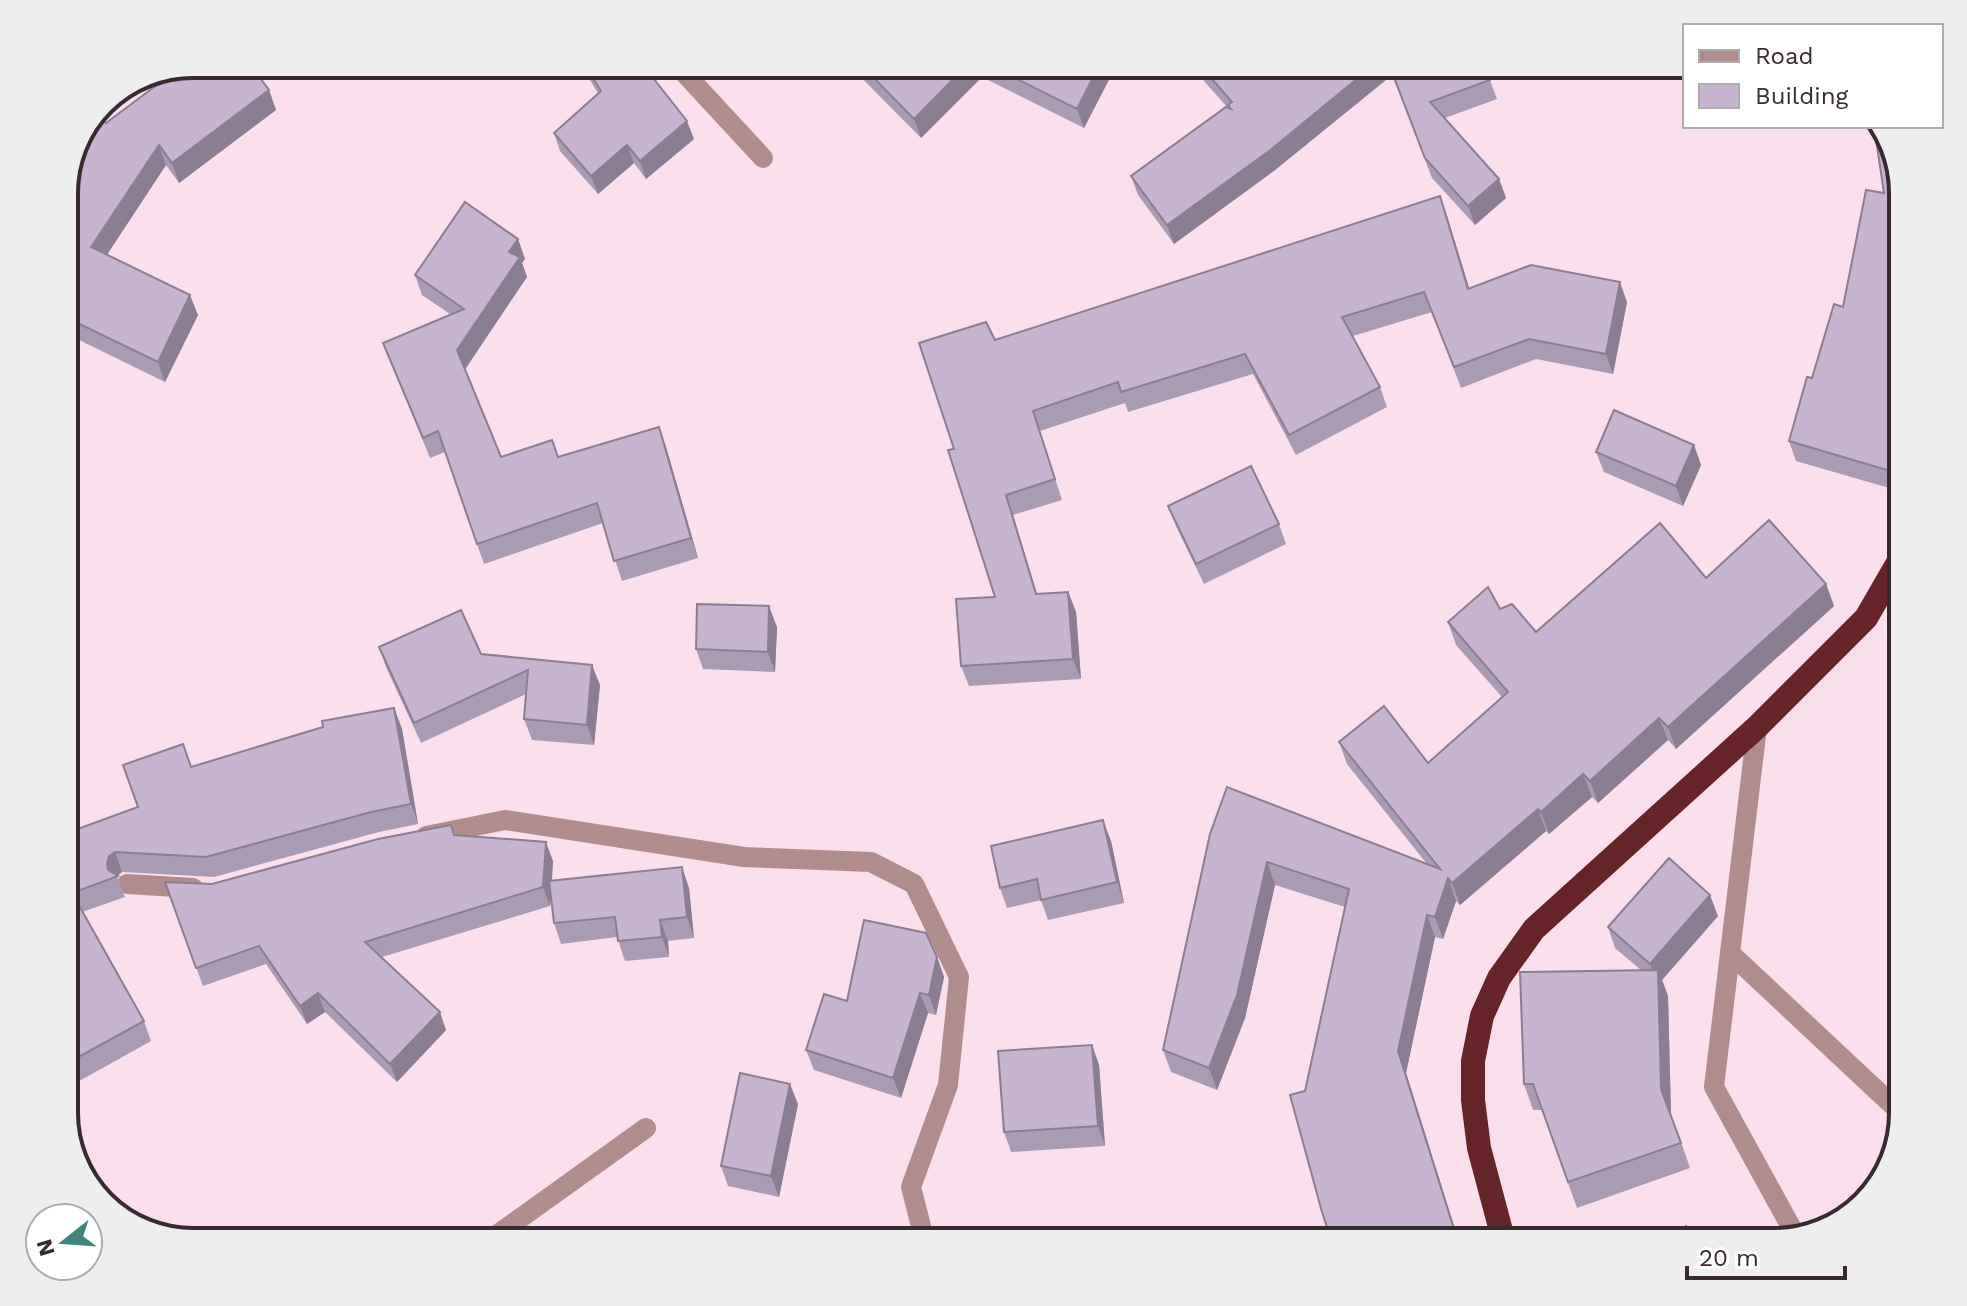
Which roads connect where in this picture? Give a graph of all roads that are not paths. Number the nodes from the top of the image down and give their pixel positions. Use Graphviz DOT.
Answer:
graph roads {
  1 [pos="689,78"];
  2 [pos="763,158"];
  3 [pos="1889,578"];
  4 [pos="1757,727"];
  5 [pos="413,839"];
  6 [pos="127,884"];
  7 [pos="215,890"];
  8 [pos="1730,953"];
  9 [pos="1889,1102"];
  10 [pos="646,1128"];
  11 [pos="1791,1227"];
  12 [pos="507,1228"];
  13 [pos="921,1228"];
  14 [pos="1500,1228"];
  1 -- 2 [label="street"];
  3 -- 4 [label="highway"];
  4 -- 8 [label="street"];
  4 -- 14 [label="highway"];
  5 -- 13 [label="street"];
  6 -- 7 [label="street"];
  8 -- 9 [label="street"];
  8 -- 11 [label="street"];
  10 -- 12 [label="street"];
}
